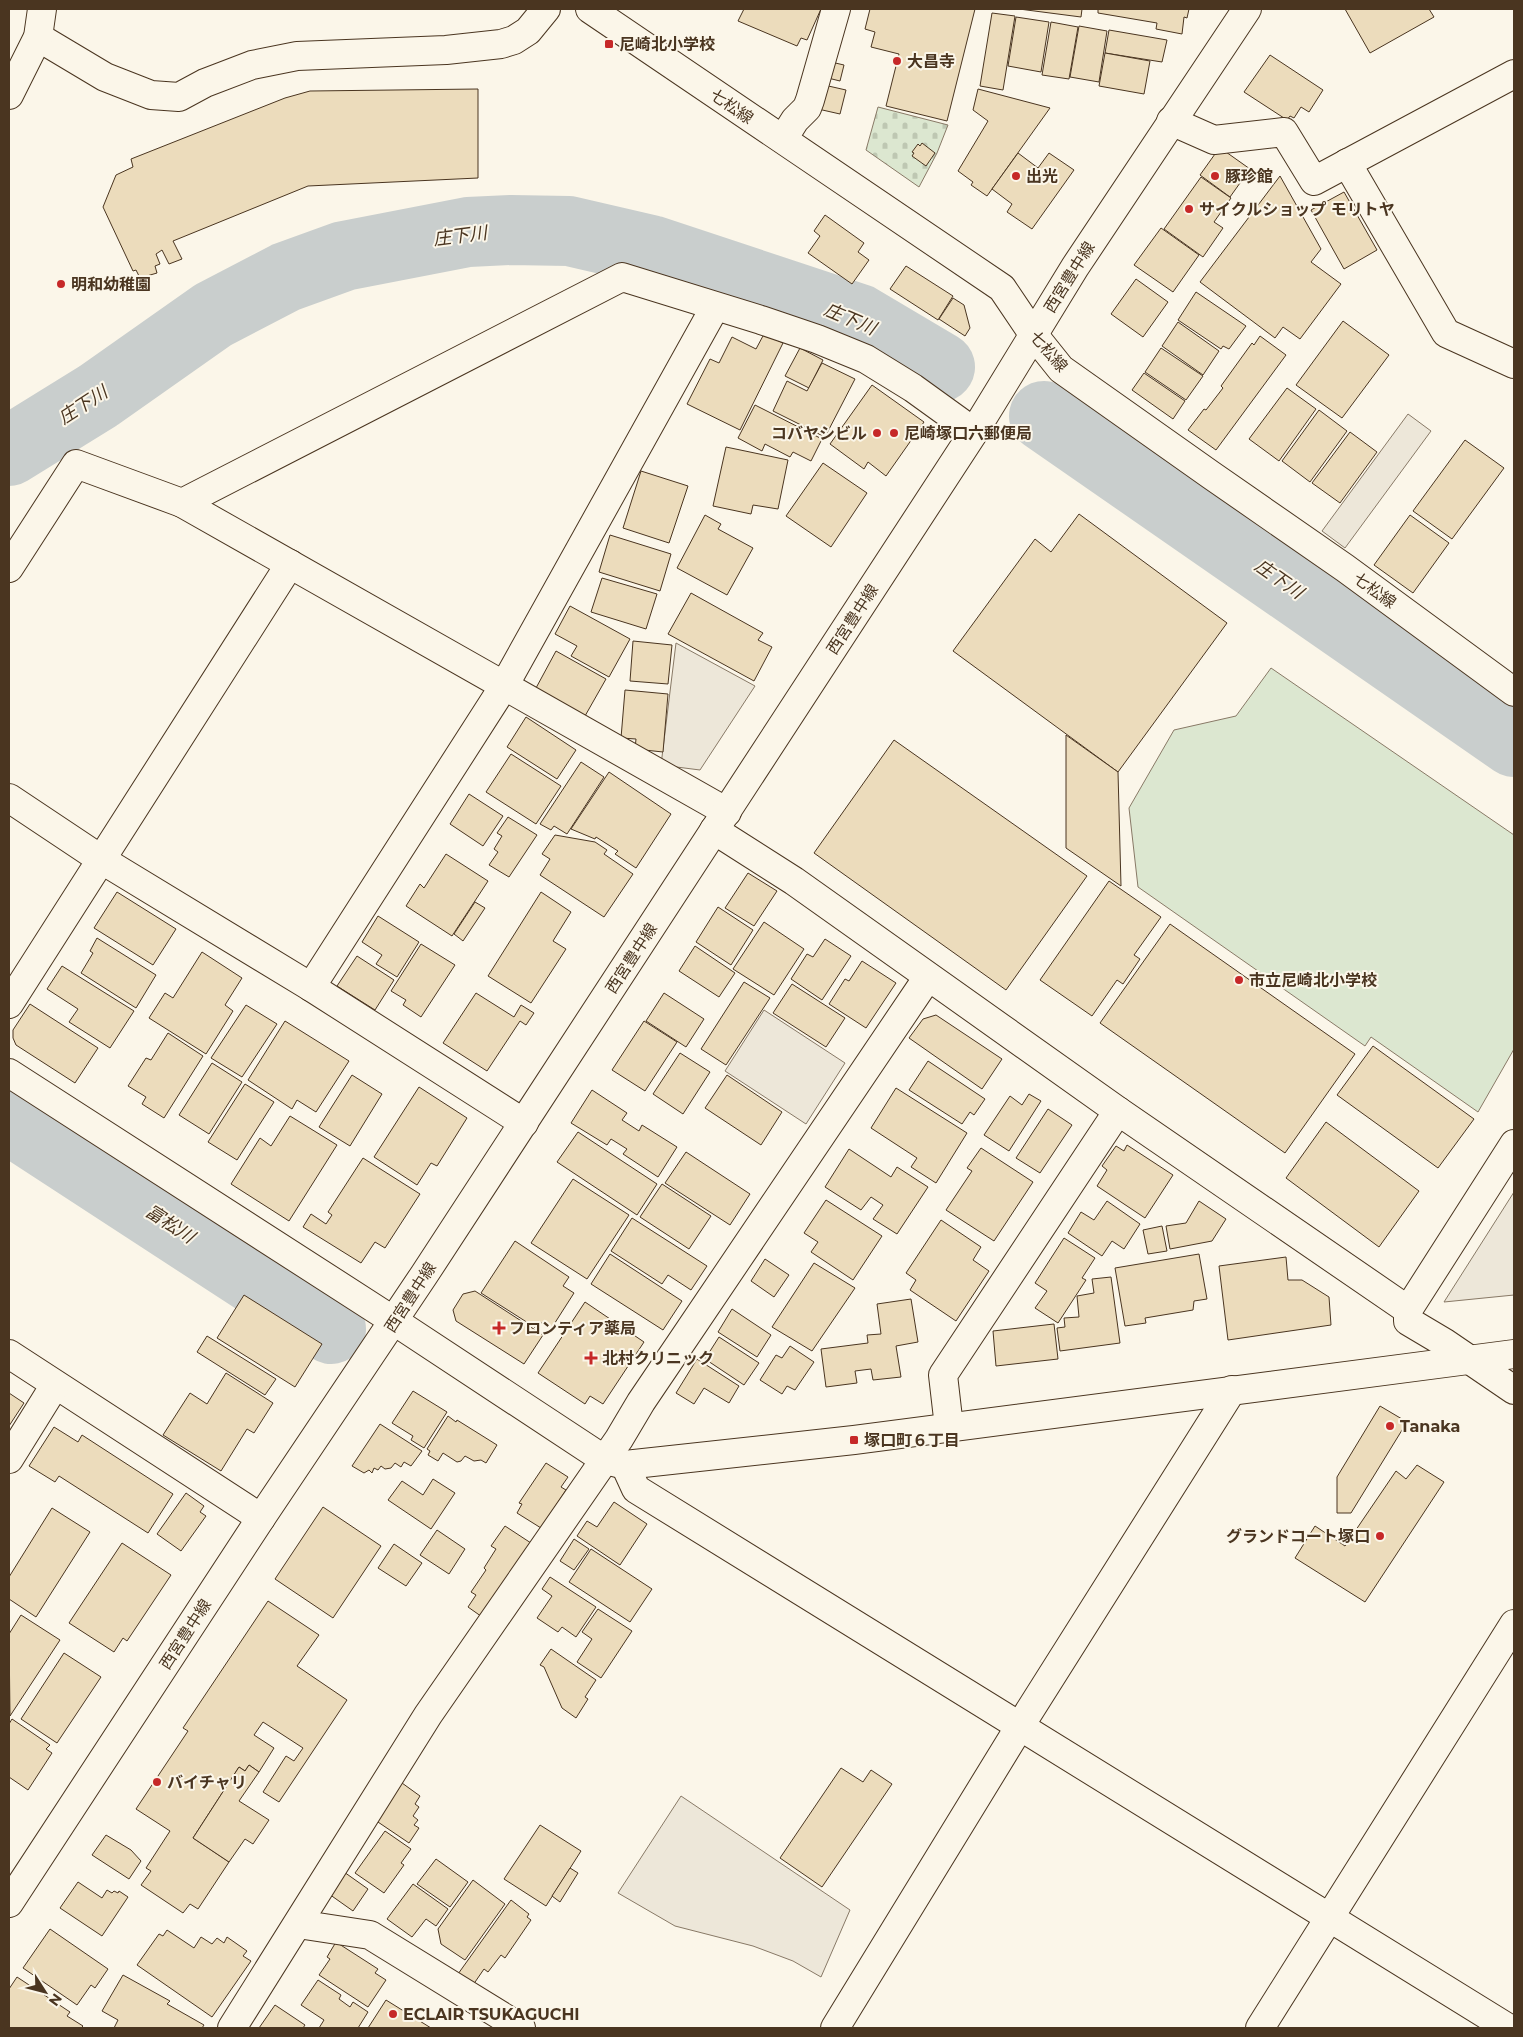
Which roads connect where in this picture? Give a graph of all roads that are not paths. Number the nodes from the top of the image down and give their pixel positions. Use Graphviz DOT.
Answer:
graph roads {
  1 [pos="42,9"];
  2 [pos="546,9"];
  3 [pos="590,9"];
  4 [pos="836,9"];
  5 [pos="1247,9"];
  6 [pos="38,36"];
  7 [pos="1514,74"];
  8 [pos="9,94"];
  9 [pos="1171,121"];
  10 [pos="783,140"];
  11 [pos="1347,164"];
  12 [pos="715,307"];
  13 [pos="1033,334"];
  14 [pos="1514,364"];
  15 [pos="974,432"];
  16 [pos="182,503"];
  17 [pos="290,564"];
  18 [pos="9,568"];
  19 [pos="504,686"];
  20 [pos="1514,692"];
  21 [pos="9,798"];
  22 [pos="720,821"];
  23 [pos="102,860"];
  24 [pos="928,977"];
  25 [pos="311,987"];
  26 [pos="9,1004"];
  27 [pos="9,1073"];
  28 [pos="1118,1111"];
  29 [pos="524,1123"];
  30 [pos="1514,1144"];
  31 [pos="1408,1316"];
  32 [pos="394,1321"];
  33 [pos="9,1354"];
  34 [pos="1514,1354"];
  35 [pos="1470,1360"];
  36 [pos="55,1385"];
  37 [pos="1232,1390"];
  38 [pos="1514,1390"];
  39 [pos="948,1414"];
  40 [pos="9,1459"];
  41 [pos="615,1463"];
  42 [pos="261,1518"];
  43 [pos="1514,1624"];
  44 [pos="1020,1726"];
  45 [pos="9,1903"];
  46 [pos="1329,1917"];
  47 [pos="298,1924"];
  48 [pos="232,2028"];
  49 [pos="522,2028"];
  50 [pos="835,2028"];
  51 [pos="1260,2028"];
  52 [pos="1508,2028"];
  1 -- 6 [label="street"];
  2 -- 6 [label="street"];
  3 -- 10 [label="street, 七松線"];
  4 -- 10 [label="street"];
  5 -- 9 [label="street, 西宮豊中線"];
  6 -- 8 [label="street"];
  7 -- 11 [label="street"];
  9 -- 11 [label="street"];
  9 -- 13 [label="street, 西宮豊中線"];
  10 -- 13 [label="street, 七松線"];
  11 -- 14 [label="street"];
  12 -- 15 [label="street"];
  12 -- 16 [label="street"];
  12 -- 19 [label="street"];
  13 -- 15 [label="street, 西宮豊中線"];
  13 -- 20 [label="street, 七松線"];
  15 -- 22 [label="street, 西宮豊中線"];
  16 -- 17 [label="street"];
  16 -- 18 [label="street"];
  17 -- 19 [label="street"];
  17 -- 23 [label="street"];
  19 -- 22 [label="street"];
  19 -- 25 [label="street"];
  21 -- 23 [label="street"];
  22 -- 24 [label="street"];
  22 -- 29 [label="street, 西宮豊中線"];
  23 -- 25 [label="street"];
  23 -- 26 [label="street"];
  24 -- 28 [label="street"];
  24 -- 41 [label="street"];
  25 -- 29 [label="street"];
  27 -- 32 [label="street"];
  28 -- 31 [label="street"];
  28 -- 39 [label="street"];
  29 -- 32 [label="street, 西宮豊中線"];
  30 -- 31 [label="street"];
  31 -- 35 [label="street"];
  32 -- 41 [label="street"];
  32 -- 42 [label="street, 西宮豊中線"];
  33 -- 36 [label="street"];
  34 -- 35 [label="street"];
  35 -- 37 [label="street"];
  35 -- 38 [label="street"];
  36 -- 40 [label="street"];
  36 -- 42 [label="street"];
  37 -- 39 [label="street"];
  37 -- 44 [label="street"];
  39 -- 41 [label="street"];
  41 -- 44 [label="street"];
  41 -- 47 [label="street"];
  42 -- 45 [label="street, 西宮豊中線"];
  43 -- 46 [label="street"];
  44 -- 46 [label="street"];
  44 -- 50 [label="street"];
  46 -- 51 [label="street"];
  46 -- 52 [label="street"];
  47 -- 48 [label="street"];
  47 -- 49 [label="street"];
}
